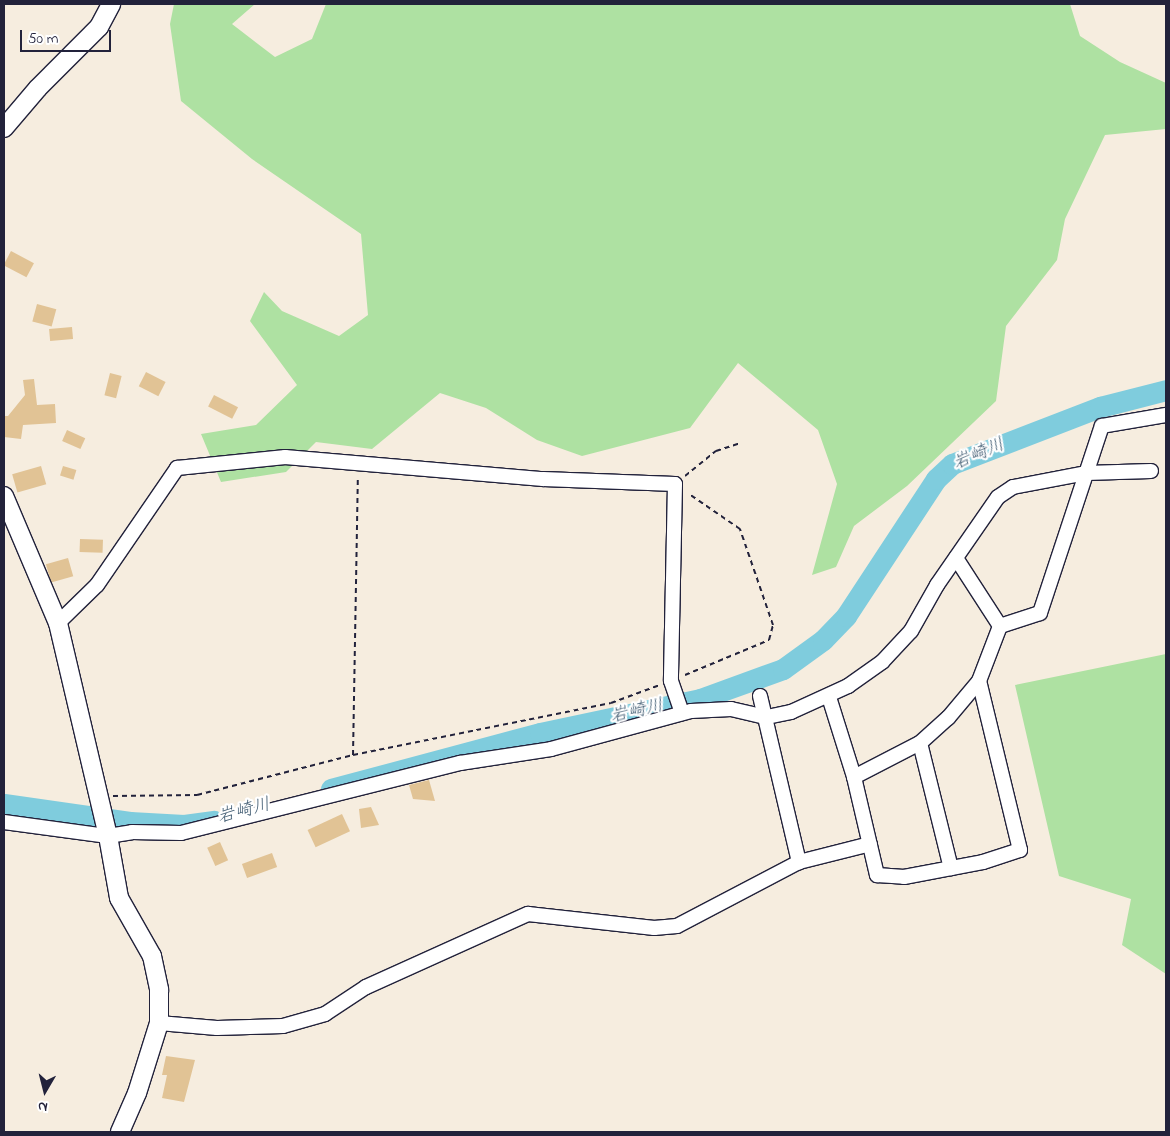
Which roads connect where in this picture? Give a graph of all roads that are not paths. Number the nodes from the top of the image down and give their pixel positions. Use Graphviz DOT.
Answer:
graph roads {
  1 [pos="111,4"];
  2 [pos="4,128"];
  3 [pos="1166,415"];
  4 [pos="1151,471"];
  5 [pos="1086,473"];
  6 [pos="4,496"];
  7 [pos="956,558"];
  8 [pos="58,623"];
  9 [pos="1000,626"];
  10 [pos="979,681"];
  11 [pos="760,696"];
  12 [pos="830,697"];
  13 [pos="682,713"];
  14 [pos="767,717"];
  15 [pos="920,743"];
  16 [pos="854,777"];
  17 [pos="4,822"];
  18 [pos="107,832"];
  19 [pos="870,844"];
  20 [pos="799,862"];
  21 [pos="951,868"];
  22 [pos="159,1023"];
  23 [pos="120,1132"];
  1 -- 2 [label="street"];
  3 -- 5 [label="street"];
  4 -- 5 [label="street"];
  5 -- 7 [label="street"];
  5 -- 9 [label="street"];
  6 -- 8 [label="street"];
  7 -- 9 [label="street"];
  7 -- 12 [label="street"];
  8 -- 13 [label="street"];
  8 -- 18 [label="street"];
  9 -- 10 [label="street"];
  10 -- 15 [label="street"];
  10 -- 21 [label="street"];
  11 -- 14 [label="street"];
  12 -- 14 [label="street"];
  12 -- 16 [label="street"];
  13 -- 14 [label="street"];
  13 -- 18 [label="street"];
  14 -- 20 [label="street"];
  15 -- 16 [label="street"];
  15 -- 21 [label="street"];
  16 -- 19 [label="street"];
  17 -- 18 [label="street"];
  18 -- 22 [label="street"];
  19 -- 20 [label="street"];
  19 -- 21 [label="street"];
  20 -- 22 [label="street"];
  22 -- 23 [label="street"];
}
